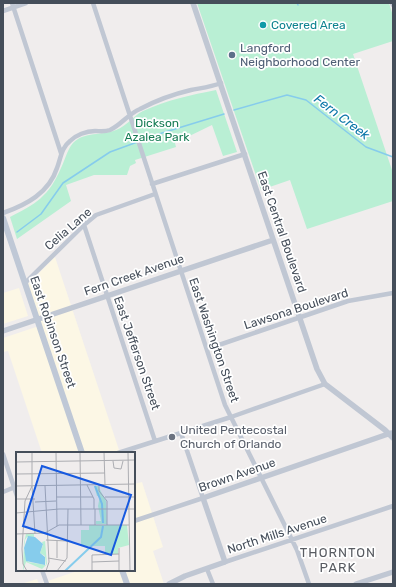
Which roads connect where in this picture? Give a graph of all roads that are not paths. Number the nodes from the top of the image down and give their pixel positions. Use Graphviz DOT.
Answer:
graph roads {
  1 [pos="26,3"];
  2 [pos="93,3"];
  3 [pos="193,3"];
  4 [pos="12,5"];
  5 [pos="3,11"];
  6 [pos="221,83"];
  7 [pos="129,114"];
  8 [pos="61,153"];
  9 [pos="245,154"];
  10 [pos="152,184"];
  11 [pos="155,194"];
  12 [pos="3,213"];
  13 [pos="3,218"];
  14 [pos="84,225"];
  15 [pos="273,240"];
  16 [pos="180,271"];
  17 [pos="25,283"];
  18 [pos="393,293"];
  19 [pos="106,296"];
  20 [pos="299,317"];
  21 [pos="37,320"];
  22 [pos="3,331"];
  23 [pos="207,349"];
  24 [pos="325,384"];
  25 [pos="231,417"];
  26 [pos="181,433"];
  27 [pos="392,435"];
  28 [pos="155,441"];
  29 [pos="82,452"];
  30 [pos="121,452"];
  31 [pos="3,454"];
  32 [pos="261,478"];
  33 [pos="16,487"];
  34 [pos="3,492"];
  35 [pos="203,498"];
  36 [pos="393,506"];
  37 [pos="135,521"];
  38 [pos="293,541"];
  39 [pos="225,562"];
  40 [pos="207,569"];
  41 [pos="42,571"];
  42 [pos="122,571"];
  43 [pos="393,572"];
  44 [pos="47,584"];
  45 [pos="127,584"];
  46 [pos="169,584"];
  47 [pos="213,584"];
  48 [pos="309,584"];
  49 [pos="356,584"];
  1 -- 4 [label="street"];
  2 -- 7 [label="street, East Washington Street"];
  3 -- 6 [label="street, East Central Boulevard"];
  4 -- 5 [label="street"];
  4 -- 8 [label="street"];
  6 -- 7 [label="street"];
  6 -- 9 [label="street, East Central Boulevard"];
  7 -- 8 [label="street"];
  7 -- 10 [label="street, East Washington Street"];
  8 -- 12 [label="street"];
  9 -- 10 [label="street"];
  9 -- 15 [label="street, East Central Boulevard"];
  10 -- 11 [label="street, East Washington Street"];
  11 -- 14 [label="street, Celia Lane"];
  11 -- 16 [label="street, East Washington Street"];
  13 -- 17 [label="main road, East Robinson Street"];
  14 -- 17 [label="street, Celia Lane"];
  14 -- 19 [label="street, East Jefferson Street"];
  15 -- 16 [label="street, Fern Creek Avenue"];
  15 -- 20 [label="street, East Central Boulevard"];
  16 -- 19 [label="street, Fern Creek Avenue"];
  16 -- 23 [label="street, East Washington Street"];
  17 -- 21 [label="main road, East Robinson Street"];
  18 -- 20 [label="street, Lawsona Boulevard"];
  19 -- 21 [label="street, Fern Creek Avenue"];
  19 -- 28 [label="street, East Jefferson Street"];
  20 -- 23 [label="street, Lawsona Boulevard"];
  20 -- 24 [label="street, East Central Boulevard"];
  21 -- 22 [label="street, Fern Creek Avenue"];
  21 -- 29 [label="main road, East Robinson Street"];
  23 -- 25 [label="street, East Washington Street"];
  24 -- 25 [label="street"];
  24 -- 27 [label="street, East Central Boulevard"];
  25 -- 26 [label="street"];
  25 -- 32 [label="street, East Washington Street"];
  26 -- 28 [label="street"];
  26 -- 35 [label="street"];
  27 -- 32 [label="street, Brown Avenue"];
  28 -- 30 [label="street"];
  31 -- 33 [label="street"];
  32 -- 35 [label="street, Brown Avenue"];
  32 -- 38 [label="street, East Washington Street"];
  33 -- 34 [label="street"];
  35 -- 37 [label="street, Brown Avenue"];
  35 -- 39 [label="street"];
  36 -- 38 [label="street, North Mills Avenue"];
  38 -- 39 [label="street, North Mills Avenue"];
  38 -- 48 [label="street, East Washington Street"];
  39 -- 40 [label="street, North Mills Avenue"];
  40 -- 46 [label="street, North Mills Avenue"];
  40 -- 47 [label="street"];
  41 -- 44 [label="street"];
  42 -- 45 [label="main road"];
  43 -- 49 [label="street"];
}
